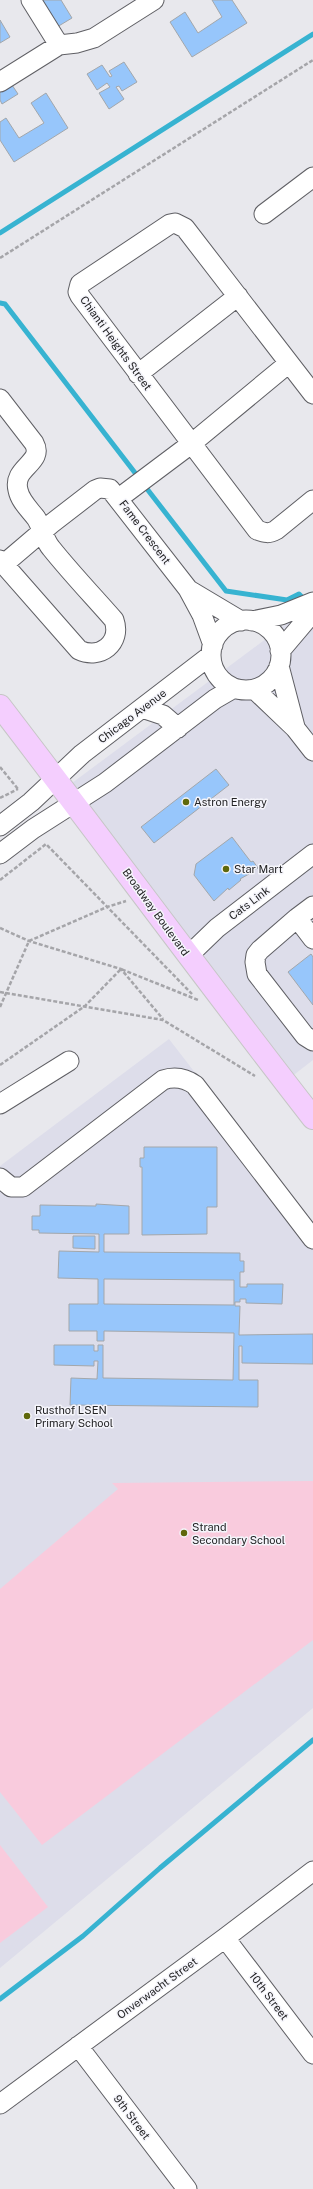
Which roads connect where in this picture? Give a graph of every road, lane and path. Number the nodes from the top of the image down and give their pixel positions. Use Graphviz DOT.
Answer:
graph roads {
  1 [pos="31,0"];
  2 [pos="154,0"];
  3 [pos="60,45"];
  4 [pos="313,60"];
  5 [pos="0,82"];
  6 [pos="313,177"];
  7 [pos="264,214"];
  8 [pos="0,258"];
  9 [pos="238,296"];
  10 [pos="289,364"];
  11 [pos="138,374"];
  12 [pos="313,394"];
  13 [pos="0,399"];
  14 [pos="191,444"];
  15 [pos="132,488"];
  16 [pos="313,500"];
  17 [pos="43,532"];
  18 [pos="2,562"];
  19 [pos="188,589"];
  20 [pos="313,602"];
  21 [pos="313,612"];
  22 [pos="246,621"];
  23 [pos="212,650"];
  24 [pos="280,659"];
  25 [pos="234,688"];
  26 [pos="254,689"];
  27 [pos="0,706"];
  28 [pos="142,708"];
  29 [pos="178,728"];
  30 [pos="295,728"];
  31 [pos="313,751"];
  32 [pos="0,767"];
  33 [pos="55,778"];
  34 [pos="18,789"];
  35 [pos="74,803"];
  36 [pos="0,826"];
  37 [pos="0,854"];
  38 [pos="313,854"];
  39 [pos="0,880"];
  40 [pos="145,896"];
  41 [pos="313,906"];
  42 [pos="107,907"];
  43 [pos="297,918"];
  44 [pos="0,928"];
  45 [pos="313,939"];
  46 [pos="29,941"];
  47 [pos="188,956"];
  48 [pos="121,970"];
  49 [pos="0,992"];
  50 [pos="5,992"];
  51 [pos="205,993"];
  52 [pos="84,1006"];
  53 [pos="0,1007"];
  54 [pos="163,1020"];
  55 [pos="313,1041"];
  56 [pos="69,1061"];
  57 [pos="0,1065"];
  58 [pos="276,1071"];
  59 [pos="0,1104"];
  60 [pos="313,1118"];
  61 [pos="0,1178"];
  62 [pos="313,1239"];
  63 [pos="313,1871"];
  64 [pos="225,1938"];
  65 [pos="78,2046"];
  66 [pos="313,2054"];
  67 [pos="0,2104"];
  68 [pos="187,2189"];
  1 -- 3 [label="street"];
  2 -- 3 [label="street"];
  3 -- 5 [label="street"];
  4 -- 8 [label="path"];
  6 -- 7 [label="street"];
  9 -- 10 [label="street, Chianti Heights Street"];
  9 -- 11 [label="street"];
  9 -- 11 [label="street, Chianti Heights Street"];
  10 -- 12 [label="street, Chianti Heights Street"];
  10 -- 14 [label="street"];
  11 -- 14 [label="street, Chianti Heights Street"];
  13 -- 17 [label="street"];
  14 -- 15 [label="street"];
  14 -- 16 [label="street, Chianti Heights Street"];
  15 -- 17 [label="street, Fame Crescent"];
  15 -- 19 [label="street, Fame Crescent"];
  17 -- 18 [label="street"];
  17 -- 18 [label="street"];
  19 -- 22 [label="street, Fame Crescent"];
  19 -- 23 [label="street, Fame Crescent"];
  20 -- 22 [label="street"];
  21 -- 24 [label="street"];
  22 -- 23 [label="street"];
  22 -- 24 [label="street"];
  23 -- 25 [label="street"];
  23 -- 28 [label="street, Chicago Avenue"];
  24 -- 26 [label="street"];
  24 -- 30 [label="street"];
  25 -- 26 [label="street"];
  25 -- 29 [label="street"];
  26 -- 30 [label="street"];
  27 -- 33 [label="main road, Broadway Boulevard"];
  28 -- 29 [label="street"];
  28 -- 33 [label="street, Chicago Avenue"];
  29 -- 35 [label="street"];
  30 -- 31 [label="street"];
  32 -- 34 [label="path"];
  33 -- 35 [label="main road, Broadway Boulevard"];
  33 -- 36 [label="street, Chicago Avenue"];
  35 -- 37 [label="street"];
  35 -- 40 [label="main road, Broadway Boulevard"];
  38 -- 47 [label="street, Cats Link"];
  39 -- 42 [label="path"];
  40 -- 42 [label="path"];
  40 -- 47 [label="main road, Broadway Boulevard"];
  41 -- 43 [label="street"];
  42 -- 46 [label="path"];
  42 -- 51 [label="path"];
  43 -- 45 [label="street"];
  43 -- 55 [label="street"];
  44 -- 46 [label="path"];
  46 -- 48 [label="path"];
  46 -- 50 [label="path"];
  47 -- 51 [label="main road, Broadway Boulevard"];
  48 -- 51 [label="path"];
  48 -- 52 [label="path"];
  48 -- 54 [label="path"];
  49 -- 50 [label="path"];
  50 -- 52 [label="path"];
  50 -- 53 [label="path"];
  51 -- 58 [label="main road, Broadway Boulevard"];
  52 -- 54 [label="path"];
  52 -- 57 [label="path"];
  54 -- 58 [label="path"];
  56 -- 59 [label="street"];
  58 -- 60 [label="main road, Broadway Boulevard"];
  61 -- 62 [label="street"];
  63 -- 64 [label="street, Onverwacht Street"];
  64 -- 65 [label="street, Onverwacht Street"];
  64 -- 66 [label="street, 10th Street"];
  65 -- 67 [label="street, Onverwacht Street"];
  65 -- 68 [label="street, 9th Street"];
}
